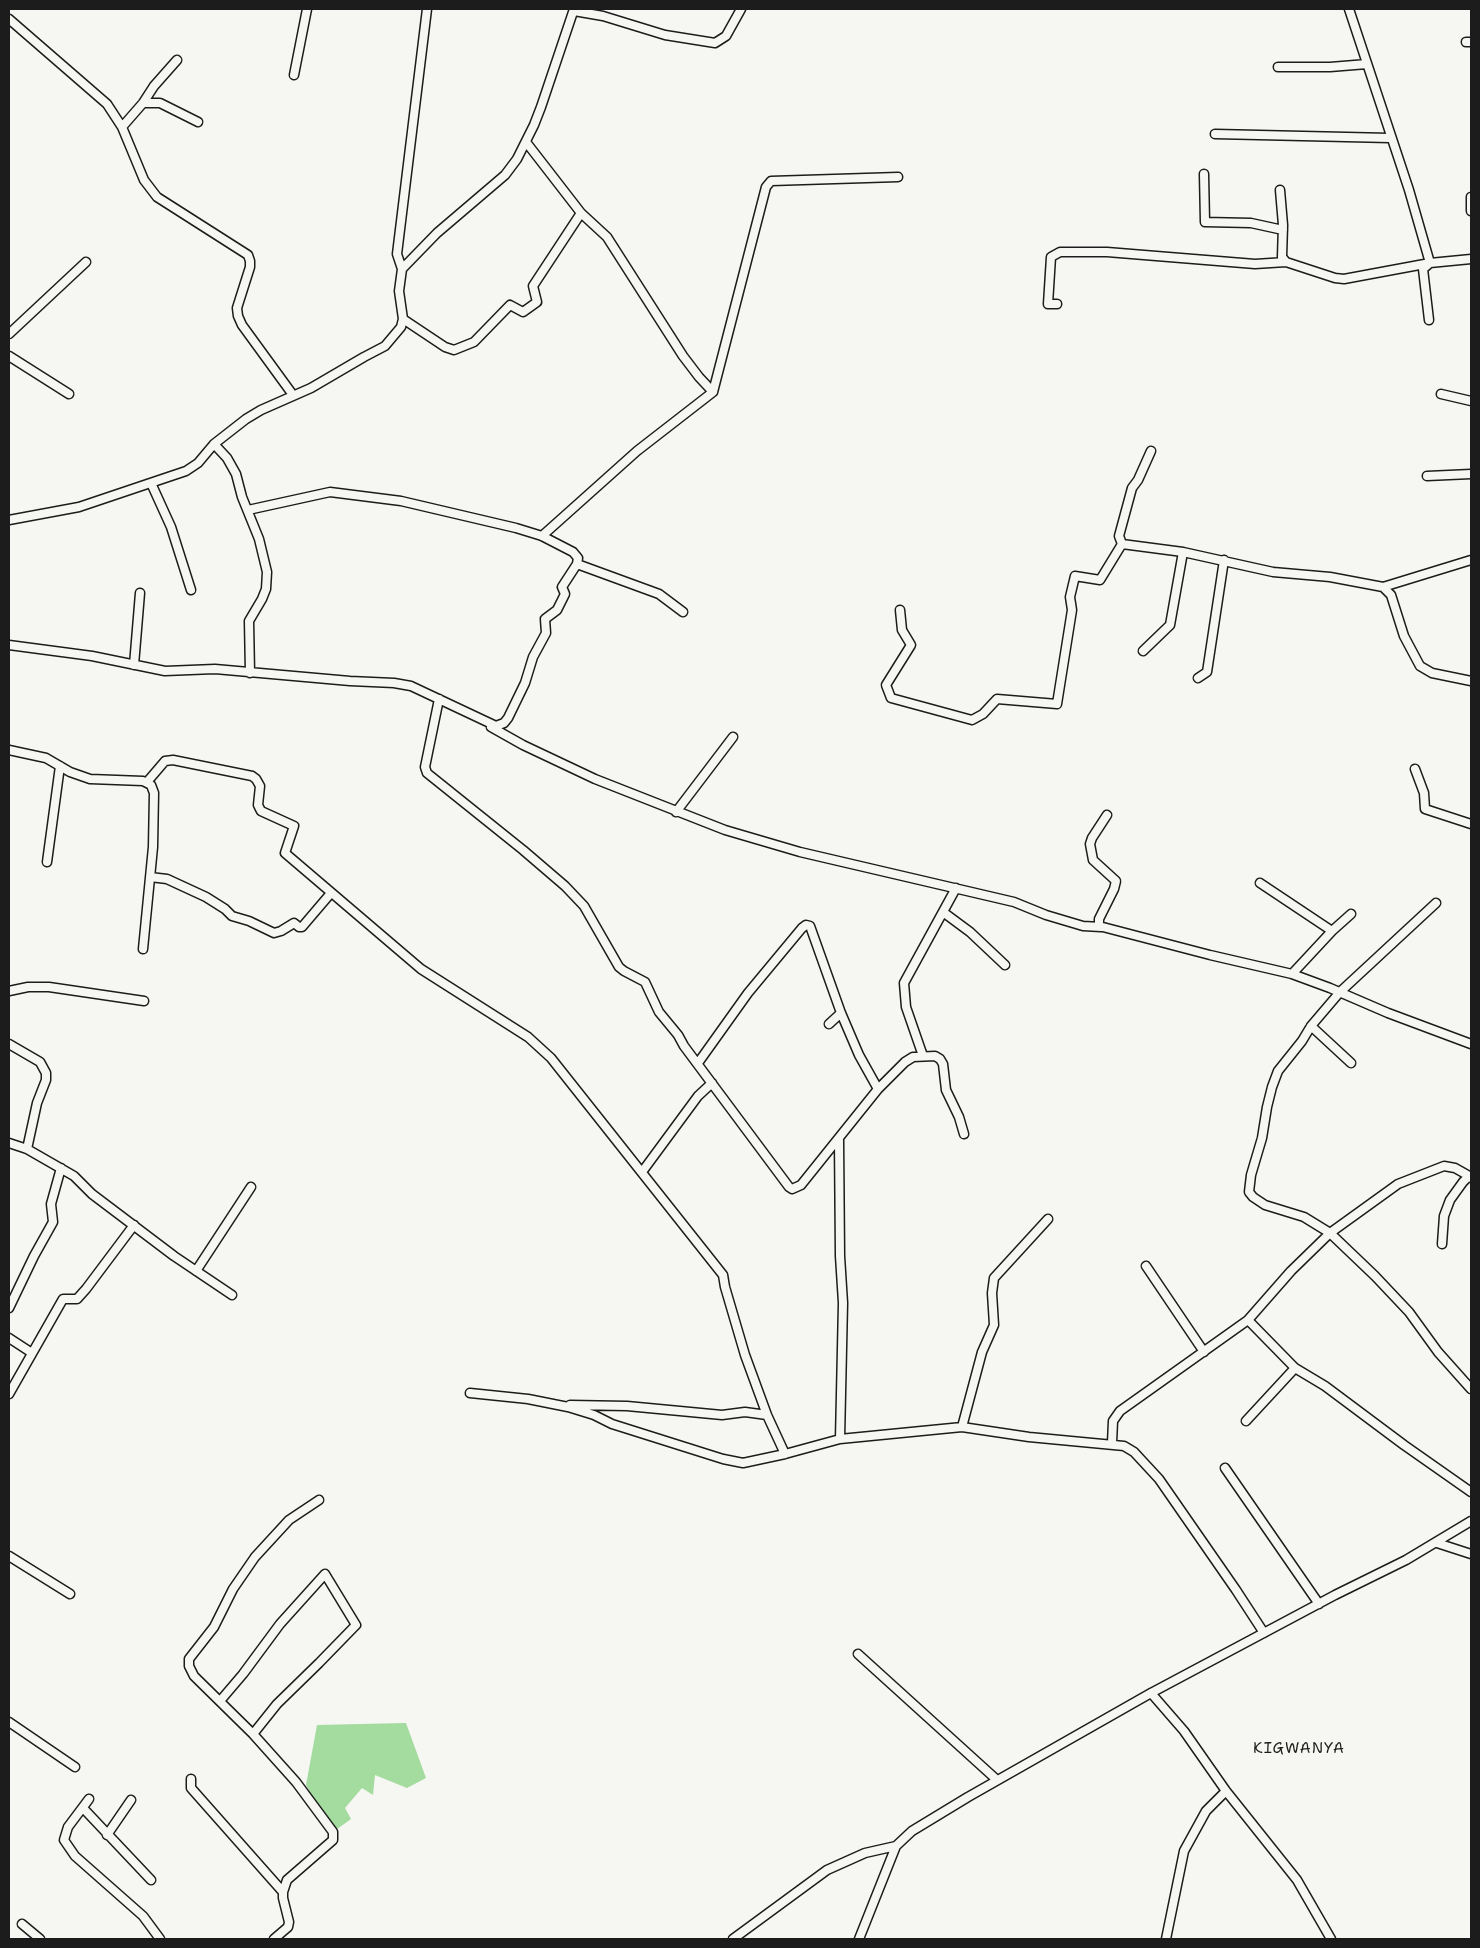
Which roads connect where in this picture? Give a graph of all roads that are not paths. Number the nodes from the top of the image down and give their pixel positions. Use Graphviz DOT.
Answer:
graph roads {
  1 [pos="307,9"];
  2 [pos="427,9"];
  3 [pos="741,9"];
  4 [pos="1349,9"];
  5 [pos="574,10"];
  6 [pos="9,19"];
  7 [pos="177,60"];
  8 [pos="1367,64"];
  9 [pos="1278,67"];
  10 [pos="294,76"];
  11 [pos="143,103"];
  12 [pos="198,122"];
  13 [pos="122,127"];
  14 [pos="1215,134"];
  15 [pos="1390,138"];
  16 [pos="526,142"];
  17 [pos="1204,174"];
  18 [pos="898,177"];
  19 [pos="1280,190"];
  20 [pos="1471,196"];
  21 [pos="1471,211"];
  22 [pos="581,213"];
  23 [pos="1283,230"];
  24 [pos="1471,260"];
  25 [pos="86,262"];
  26 [pos="1286,262"];
  27 [pos="1430,263"];
  28 [pos="402,269"];
  29 [pos="1057,304"];
  30 [pos="403,319"];
  31 [pos="1429,320"];
  32 [pos="9,334"];
  33 [pos="9,356"];
  34 [pos="713,392"];
  35 [pos="70,394"];
  36 [pos="1441,394"];
  37 [pos="293,395"];
  38 [pos="1471,401"];
  39 [pos="214,444"];
  40 [pos="1151,451"];
  41 [pos="1471,474"];
  42 [pos="1427,476"];
  43 [pos="150,483"];
  44 [pos="248,510"];
  45 [pos="9,520"];
  46 [pos="542,536"];
  47 [pos="1122,544"];
  48 [pos="1183,552"];
  49 [pos="1224,560"];
  50 [pos="1471,560"];
  51 [pos="577,564"];
  52 [pos="1383,587"];
  53 [pos="191,590"];
  54 [pos="140,593"];
  55 [pos="900,610"];
  56 [pos="683,612"];
  57 [pos="9,646"];
  58 [pos="1143,651"];
  59 [pos="134,664"];
  60 [pos="250,672"];
  61 [pos="1198,678"];
  62 [pos="1471,681"];
  63 [pos="439,699"];
  64 [pos="465,712"];
  65 [pos="733,737"];
  66 [pos="9,750"];
  67 [pos="60,766"];
  68 [pos="1415,769"];
  69 [pos="147,782"];
  70 [pos="676,812"];
  71 [pos="1107,814"];
  72 [pos="1471,824"];
  73 [pos="47,862"];
  74 [pos="150,877"];
  75 [pos="1260,883"];
  76 [pos="956,888"];
  77 [pos="331,893"];
  78 [pos="1436,903"];
  79 [pos="943,912"];
  80 [pos="1351,914"];
  81 [pos="1101,927"];
  82 [pos="1332,931"];
  83 [pos="143,949"];
  84 [pos="1005,965"];
  85 [pos="1292,974"];
  86 [pos="9,991"];
  87 [pos="1340,992"];
  88 [pos="144,1001"];
  89 [pos="841,1013"];
  90 [pos="829,1024"];
  91 [pos="1310,1026"];
  92 [pos="9,1044"];
  93 [pos="1471,1044"];
  94 [pos="923,1056"];
  95 [pos="698,1063"];
  96 [pos="1350,1064"];
  97 [pos="712,1083"];
  98 [pos="878,1089"];
  99 [pos="964,1134"];
  100 [pos="838,1140"];
  101 [pos="9,1143"];
  102 [pos="27,1150"];
  103 [pos="61,1168"];
  104 [pos="642,1172"];
  105 [pos="1471,1177"];
  106 [pos="251,1187"];
  107 [pos="1048,1219"];
  108 [pos="134,1225"];
  109 [pos="1330,1233"];
  110 [pos="1442,1244"];
  111 [pos="1146,1266"];
  112 [pos="196,1271"];
  113 [pos="232,1295"];
  114 [pos="9,1308"];
  115 [pos="1248,1320"];
  116 [pos="9,1338"];
  117 [pos="1204,1352"];
  118 [pos="32,1353"];
  119 [pos="1295,1368"];
  120 [pos="1471,1388"];
  121 [pos="470,1393"];
  122 [pos="9,1394"];
  123 [pos="553,1404"];
  124 [pos="767,1415"];
  125 [pos="1246,1421"];
  126 [pos="962,1427"];
  127 [pos="840,1439"];
  128 [pos="1112,1443"];
  129 [pos="785,1454"];
  130 [pos="1225,1468"];
  131 [pos="1471,1492"];
  132 [pos="319,1500"];
  133 [pos="1471,1521"];
  134 [pos="1437,1542"];
  135 [pos="1471,1554"];
  136 [pos="9,1556"];
  137 [pos="70,1594"];
  138 [pos="1319,1604"];
  139 [pos="1264,1633"];
  140 [pos="858,1654"];
  141 [pos="1151,1694"];
  142 [pos="220,1701"];
  143 [pos="9,1722"];
  144 [pos="253,1734"];
  145 [pos="75,1767"];
  146 [pos="191,1779"];
  147 [pos="997,1780"];
  148 [pos="1226,1791"];
  149 [pos="89,1799"];
  150 [pos="130,1800"];
  151 [pos="83,1808"];
  152 [pos="107,1835"];
  153 [pos="896,1846"];
  154 [pos="151,1880"];
  155 [pos="283,1892"];
  156 [pos="22,1924"];
  157 [pos="40,1939"];
  158 [pos="160,1939"];
  159 [pos="274,1939"];
  160 [pos="733,1939"];
  161 [pos="859,1939"];
  162 [pos="1166,1939"];
  163 [pos="1332,1939"];
  1 -- 10 [label="street"];
  2 -- 28 [label="street"];
  3 -- 5 [label="street"];
  4 -- 8 [label="street"];
  5 -- 16 [label="street"];
  6 -- 13 [label="street"];
  7 -- 11 [label="street"];
  8 -- 9 [label="street"];
  8 -- 15 [label="street"];
  11 -- 12 [label="street"];
  11 -- 13 [label="street"];
  13 -- 37 [label="street"];
  14 -- 15 [label="street"];
  15 -- 27 [label="street"];
  16 -- 22 [label="street"];
  16 -- 28 [label="street"];
  17 -- 23 [label="street"];
  18 -- 34 [label="street"];
  19 -- 23 [label="street"];
  20 -- 21 [label="street"];
  22 -- 30 [label="street"];
  22 -- 34 [label="street"];
  23 -- 26 [label="street"];
  24 -- 27 [label="street"];
  25 -- 32 [label="street"];
  26 -- 27 [label="street"];
  26 -- 29 [label="street"];
  27 -- 31 [label="street"];
  28 -- 30 [label="street"];
  30 -- 37 [label="street"];
  33 -- 35 [label="street"];
  34 -- 46 [label="street"];
  36 -- 38 [label="street"];
  37 -- 39 [label="street"];
  39 -- 43 [label="street"];
  39 -- 44 [label="street"];
  40 -- 47 [label="street"];
  41 -- 42 [label="street"];
  43 -- 45 [label="street"];
  43 -- 53 [label="street"];
  44 -- 46 [label="street"];
  44 -- 60 [label="street"];
  46 -- 51 [label="street"];
  47 -- 48 [label="street"];
  47 -- 55 [label="street"];
  48 -- 49 [label="street"];
  48 -- 58 [label="street"];
  49 -- 52 [label="street"];
  49 -- 61 [label="street"];
  50 -- 52 [label="street"];
  51 -- 56 [label="street"];
  51 -- 64 [label="street"];
  52 -- 62 [label="street"];
  54 -- 59 [label="street"];
  57 -- 59 [label="street"];
  59 -- 60 [label="street"];
  60 -- 63 [label="street"];
  63 -- 64 [label="street"];
  63 -- 95 [label="street"];
  64 -- 70 [label="street"];
  65 -- 70 [label="street"];
  66 -- 67 [label="street"];
  67 -- 69 [label="street"];
  67 -- 73 [label="street"];
  68 -- 72 [label="street"];
  69 -- 74 [label="street"];
  69 -- 77 [label="street"];
  70 -- 76 [label="street"];
  71 -- 81 [label="street"];
  74 -- 77 [label="street"];
  74 -- 83 [label="street"];
  75 -- 82 [label="street"];
  76 -- 79 [label="street"];
  76 -- 81 [label="street"];
  77 -- 104 [label="street"];
  78 -- 87 [label="street"];
  79 -- 84 [label="street"];
  79 -- 94 [label="street"];
  80 -- 82 [label="street"];
  81 -- 85 [label="street"];
  82 -- 85 [label="street"];
  85 -- 87 [label="street"];
  86 -- 88 [label="street"];
  87 -- 91 [label="street"];
  87 -- 93 [label="street"];
  89 -- 90 [label="street"];
  89 -- 95 [label="street"];
  89 -- 98 [label="street"];
  91 -- 96 [label="street"];
  91 -- 109 [label="street"];
  92 -- 102 [label="street"];
  94 -- 98 [label="street"];
  94 -- 99 [label="street"];
  95 -- 97 [label="street"];
  97 -- 100 [label="street"];
  97 -- 104 [label="street"];
  98 -- 100 [label="street"];
  100 -- 127 [label="street"];
  101 -- 102 [label="street"];
  102 -- 103 [label="street"];
  103 -- 108 [label="street"];
  103 -- 114 [label="street"];
  104 -- 124 [label="street"];
  105 -- 109 [label="street"];
  105 -- 110 [label="street"];
  106 -- 112 [label="street"];
  107 -- 126 [label="street"];
  108 -- 112 [label="street"];
  108 -- 118 [label="street"];
  109 -- 115 [label="street"];
  109 -- 120 [label="street"];
  111 -- 117 [label="street"];
  112 -- 113 [label="street"];
  115 -- 117 [label="street"];
  115 -- 119 [label="street"];
  116 -- 118 [label="street"];
  117 -- 128 [label="street"];
  118 -- 122 [label="street"];
  119 -- 125 [label="street"];
  119 -- 131 [label="street"];
  121 -- 123 [label="street"];
  123 -- 124 [label="street"];
  123 -- 129 [label="street"];
  124 -- 129 [label="street"];
  126 -- 127 [label="street"];
  126 -- 128 [label="street"];
  127 -- 129 [label="street"];
  128 -- 139 [label="street"];
  130 -- 138 [label="street"];
  132 -- 142 [label="street"];
  133 -- 134 [label="street"];
  134 -- 135 [label="street"];
  134 -- 138 [label="street"];
  136 -- 137 [label="street"];
  138 -- 139 [label="street"];
  139 -- 141 [label="street"];
  140 -- 147 [label="street"];
  141 -- 147 [label="street"];
  141 -- 148 [label="street"];
  142 -- 144 [label="street"];
  142 -- 144 [label="street"];
  143 -- 145 [label="street"];
  144 -- 155 [label="street"];
  146 -- 155 [label="street"];
  147 -- 153 [label="street"];
  148 -- 162 [label="street"];
  148 -- 163 [label="street"];
  149 -- 151 [label="street"];
  150 -- 152 [label="street"];
  151 -- 152 [label="street"];
  151 -- 158 [label="street"];
  152 -- 154 [label="street"];
  153 -- 160 [label="street"];
  153 -- 161 [label="street"];
  155 -- 159 [label="street"];
  156 -- 157 [label="street"];
}
